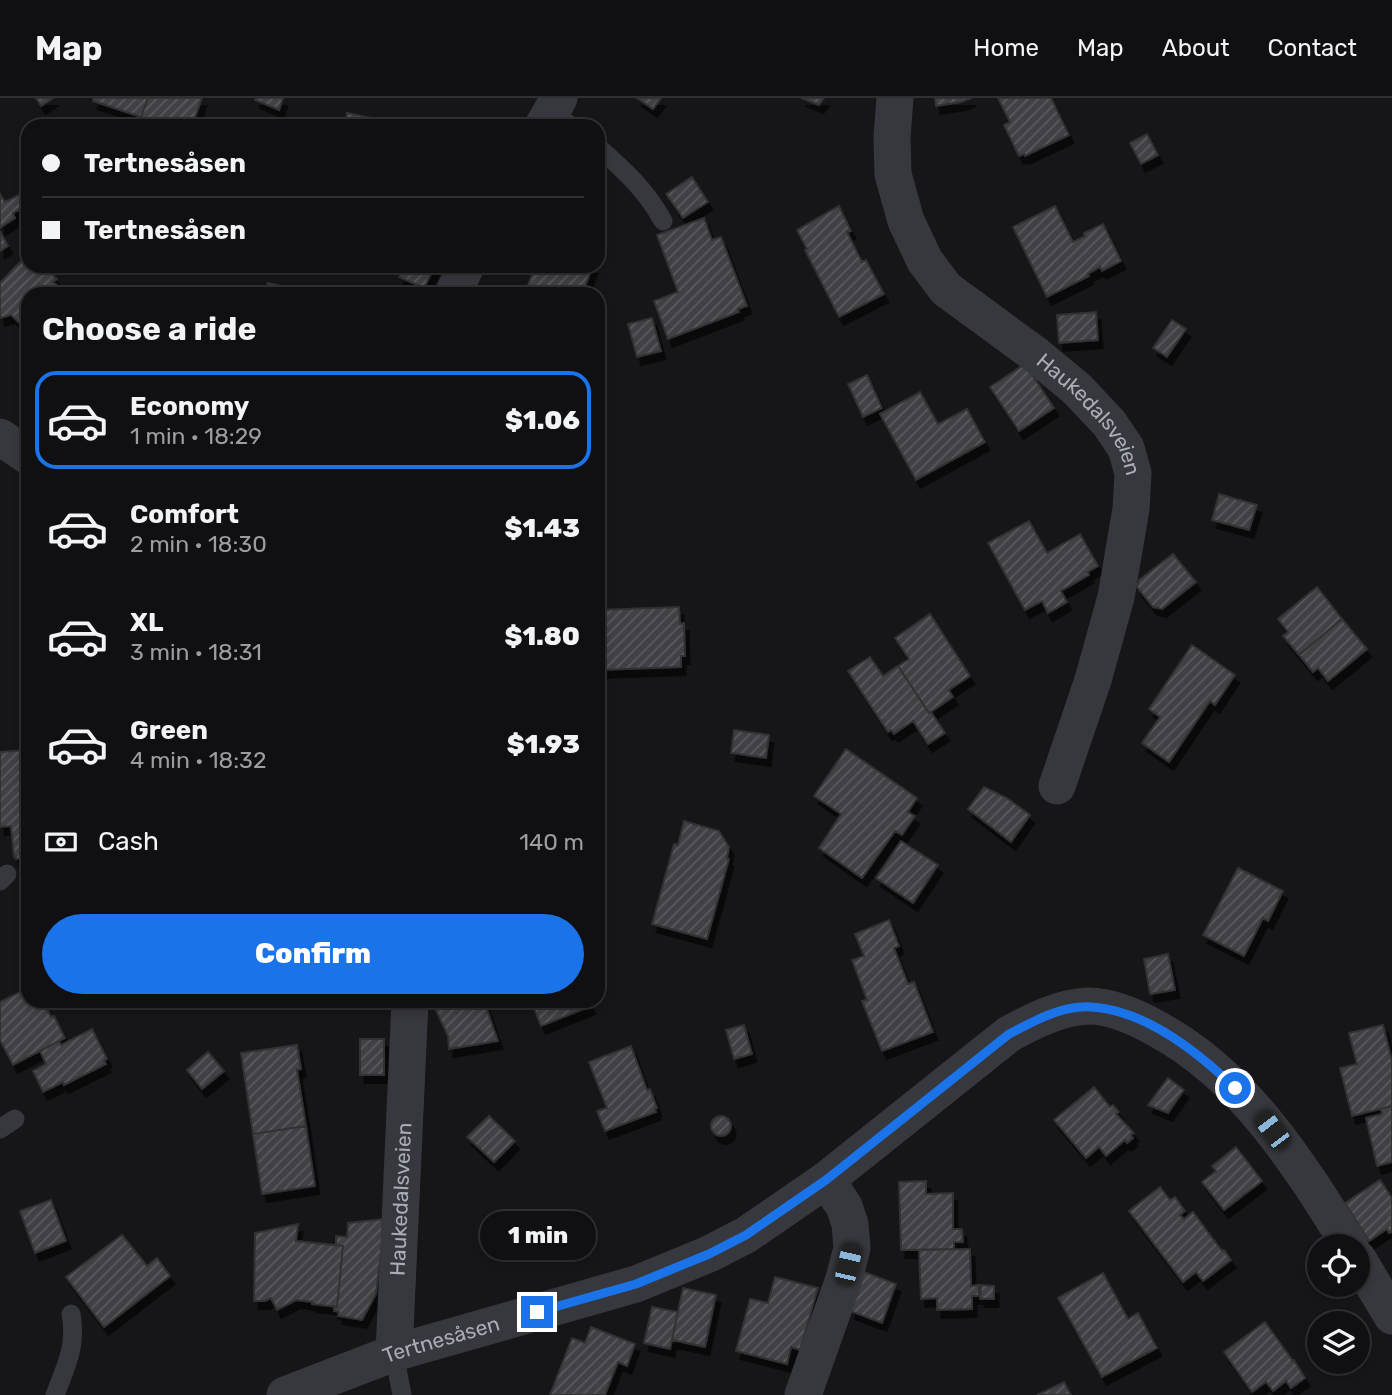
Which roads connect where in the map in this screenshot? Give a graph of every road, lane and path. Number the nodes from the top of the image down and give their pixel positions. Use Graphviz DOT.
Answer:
graph roads {
  1 [pos="895,98"];
  2 [pos="605,153"];
  3 [pos="663,221"];
  4 [pos="0,437"];
  5 [pos="21,451"];
  6 [pos="1056,786"];
  7 [pos="410,1008"];
  8 [pos="826,1180"];
  9 [pos="1343,1234"];
  10 [pos="1370,1279"];
  11 [pos="71,1314"];
  12 [pos="1392,1317"];
  13 [pos="394,1353"];
  14 [pos="299,1392"];
  15 [pos="55,1395"];
  16 [pos="402,1395"];
  17 [pos="803,1395"];
  1 -- 6 [label="street, Haukedalsveien"];
  2 -- 3 [label="lane"];
  4 -- 5 [label="street"];
  7 -- 13 [label="street, Haukedalsveien"];
  8 -- 9 [label="street, Tertnesåsen"];
  8 -- 13 [label="street, Tertnesåsen"];
  8 -- 17 [label="street"];
  10 -- 12 [label="street"];
  11 -- 15 [label="lane"];
  13 -- 14 [label="street, Tertnesåsen"];
  13 -- 16 [label="lane, Haukedalsveien"];
}
